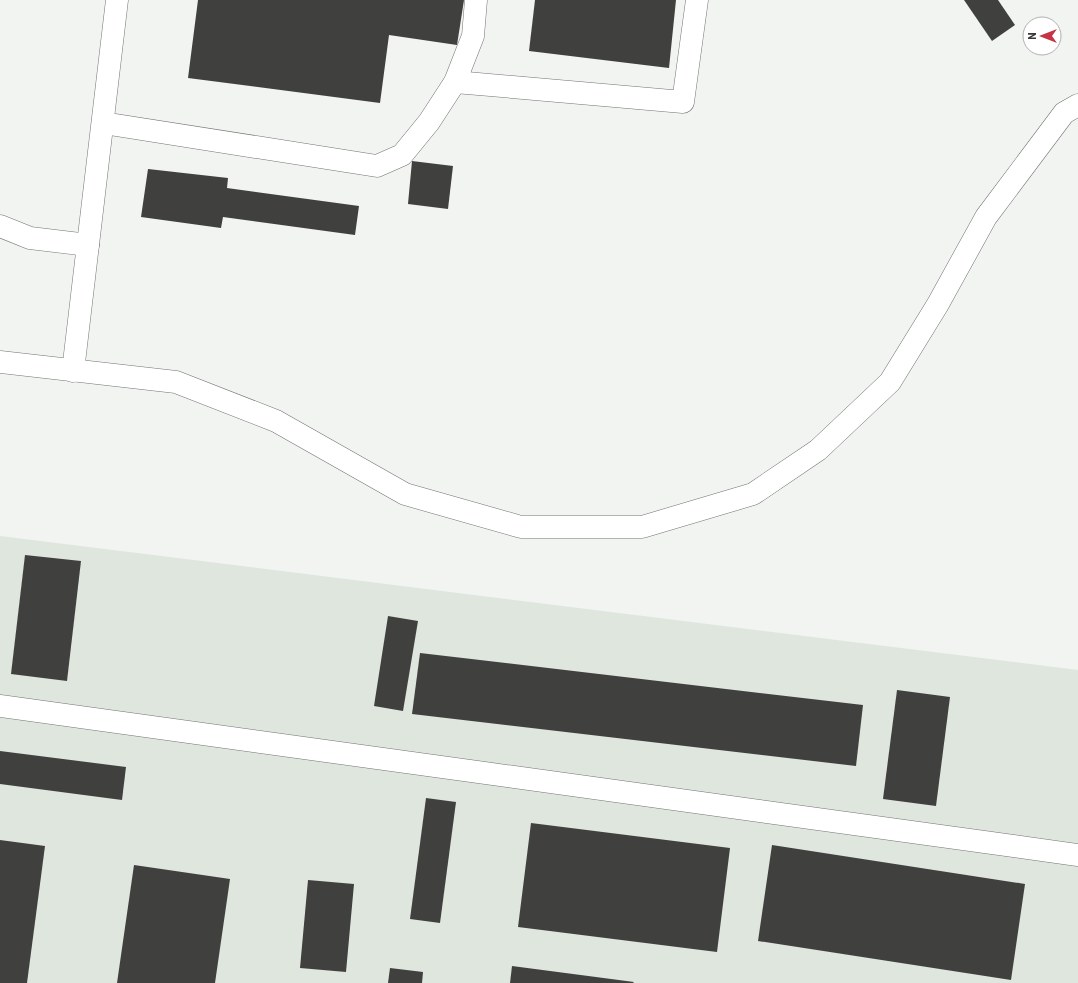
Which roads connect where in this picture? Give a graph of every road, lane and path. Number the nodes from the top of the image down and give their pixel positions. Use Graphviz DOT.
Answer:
graph roads {
  1 [pos="117,0"];
  2 [pos="476,0"];
  3 [pos="697,0"];
  4 [pos="455,82"];
  5 [pos="1078,105"];
  6 [pos="102,123"];
  7 [pos="0,226"];
  8 [pos="88,245"];
  9 [pos="0,362"];
  10 [pos="73,371"];
  11 [pos="0,706"];
  12 [pos="1078,855"];
  1 -- 6 [label="lane"];
  2 -- 4 [label="lane"];
  3 -- 4 [label="lane"];
  4 -- 6 [label="lane"];
  5 -- 10 [label="lane"];
  6 -- 8 [label="lane"];
  7 -- 8 [label="lane"];
  8 -- 10 [label="lane"];
  9 -- 10 [label="lane"];
  11 -- 12 [label="lane"];
}
